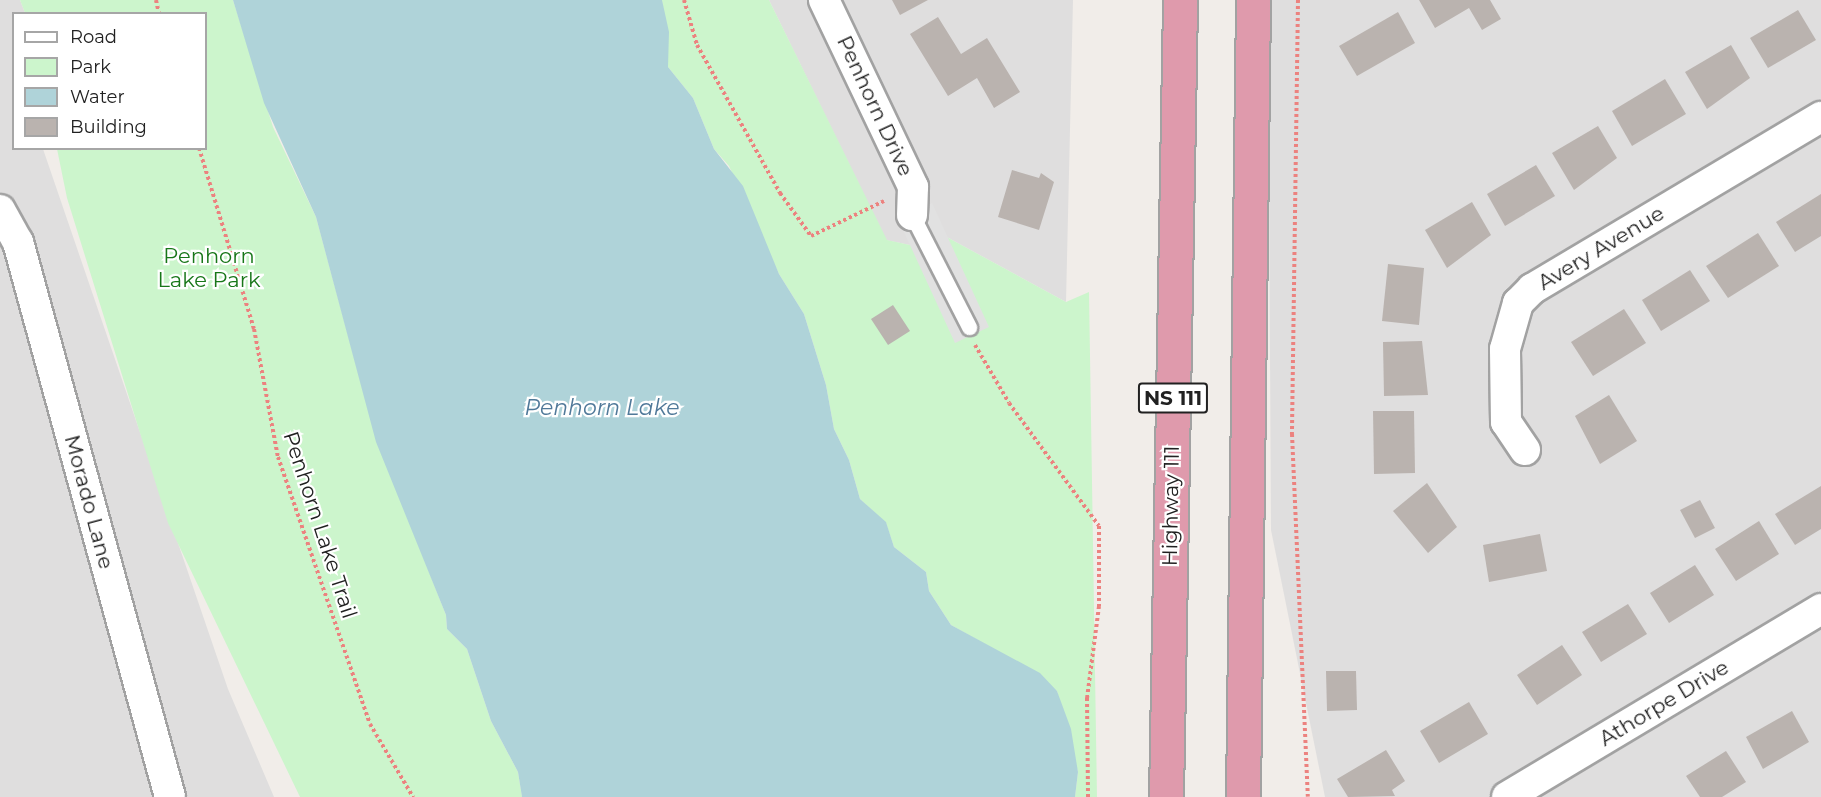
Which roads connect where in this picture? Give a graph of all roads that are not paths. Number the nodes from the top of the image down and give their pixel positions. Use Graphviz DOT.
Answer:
graph roads {
  1 [pos="824,0"];
  2 [pos="1180,0"];
  3 [pos="1253,0"];
  4 [pos="1821,117"];
  5 [pos="912,201"];
  6 [pos="0,210"];
  7 [pos="969,327"];
  8 [pos="1524,450"];
  9 [pos="1821,609"];
  10 [pos="170,797"];
  11 [pos="1166,797"];
  12 [pos="1243,797"];
  13 [pos="1507,797"];
  1 -- 5 [label="street, Penhorn Drive"];
  2 -- 11 [label="highway, Highway 111 / NS 111"];
  3 -- 12 [label="highway"];
  4 -- 8 [label="street, Avery Avenue"];
  5 -- 7 [label="lane"];
  6 -- 10 [label="street, Morado Lane"];
  9 -- 13 [label="street, Athorpe Drive"];
}
